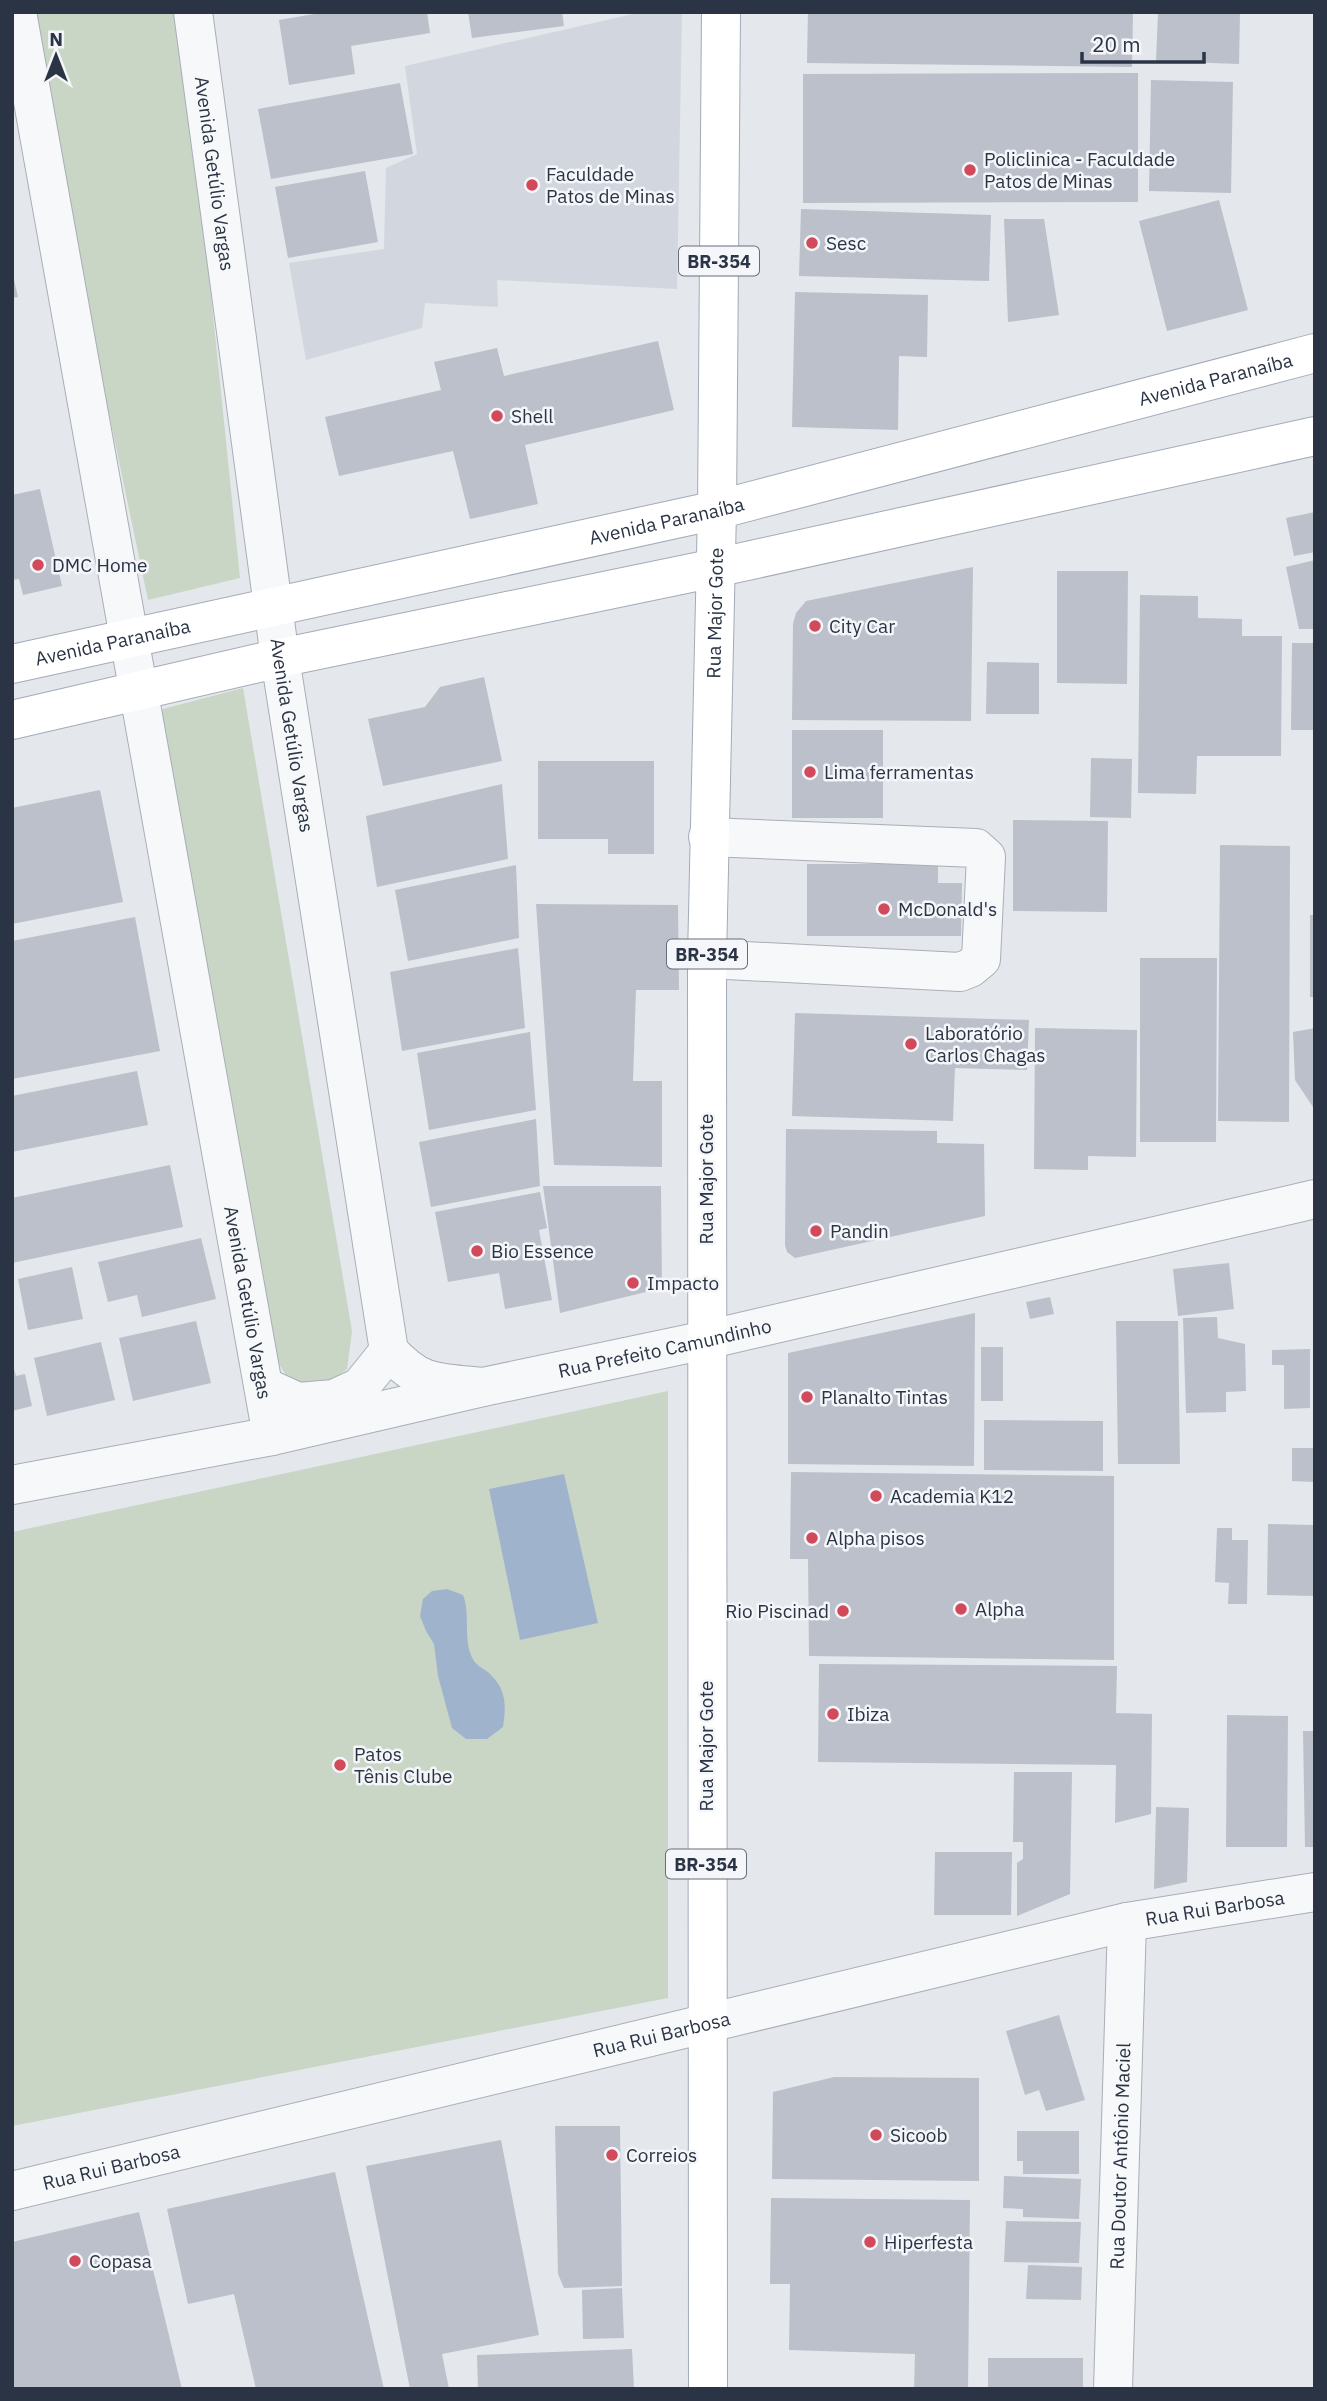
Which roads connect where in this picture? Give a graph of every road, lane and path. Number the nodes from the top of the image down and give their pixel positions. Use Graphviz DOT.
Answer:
graph roads {
  1 [pos="17,12"];
  2 [pos="192,12"];
  3 [pos="721,12"];
  4 [pos="1315,353"];
  5 [pos="1315,436"];
  6 [pos="717,510"];
  7 [pos="715,568"];
  8 [pos="273,608"];
  9 [pos="130,636"];
  10 [pos="279,658"];
  11 [pos="12,664"];
  12 [pos="140,690"];
  13 [pos="12,720"];
  14 [pos="708,837"];
  15 [pos="707,959"];
  16 [pos="1315,1199"];
  17 [pos="706,1340"];
  18 [pos="389,1351"];
  19 [pos="265,1387"];
  20 [pos="483,1387"];
  21 [pos="272,1436"];
  22 [pos="12,1485"];
  23 [pos="1315,1892"];
  24 [pos="1127,1922"];
  25 [pos="706,2023"];
  26 [pos="12,2191"];
  27 [pos="708,2389"];
  28 [pos="1113,2389"];
  1 -- 9 [label="street, Avenida Getúlio Vargas"];
  2 -- 8 [label="street, Avenida Getúlio Vargas"];
  3 -- 6 [label="main road, Rua Major Gote / BR-354"];
  4 -- 6 [label="main road, Avenida Paranaíba"];
  5 -- 7 [label="main road"];
  6 -- 7 [label="main road, Rua Major Gote / BR-354"];
  6 -- 8 [label="main road, Avenida Paranaíba"];
  7 -- 10 [label="main road"];
  7 -- 14 [label="main road, Rua Major Gote / BR-354"];
  8 -- 9 [label="main road, Avenida Paranaíba"];
  8 -- 10 [label="street, Avenida Getúlio Vargas"];
  9 -- 11 [label="main road, Avenida Paranaíba"];
  9 -- 12 [label="street, Avenida Getúlio Vargas"];
  10 -- 12 [label="main road"];
  10 -- 18 [label="street, Avenida Getúlio Vargas"];
  12 -- 13 [label="main road"];
  12 -- 19 [label="street, Avenida Getúlio Vargas"];
  14 -- 15 [label="main road, Rua Major Gote / BR-354"];
  14 -- 15 [label="street"];
  15 -- 17 [label="main road, Rua Major Gote / BR-354"];
  16 -- 17 [label="street, Rua Prefeito Camundinho"];
  17 -- 20 [label="street, Rua Prefeito Camundinho"];
  17 -- 25 [label="main road, Rua Major Gote / BR-354"];
  18 -- 19 [label="street"];
  18 -- 20 [label="street"];
  19 -- 21 [label="street, Avenida Getúlio Vargas"];
  20 -- 21 [label="street, Rua Prefeito Camundinho"];
  21 -- 22 [label="street, Rua Prefeito Camundinho"];
  23 -- 24 [label="street, Rua Rui Barbosa"];
  24 -- 25 [label="street, Rua Rui Barbosa"];
  24 -- 28 [label="street, Rua Doutor Antônio Maciel"];
  25 -- 26 [label="street, Rua Rui Barbosa"];
  25 -- 27 [label="main road, Rua Major Gote / BR-354"];
}
